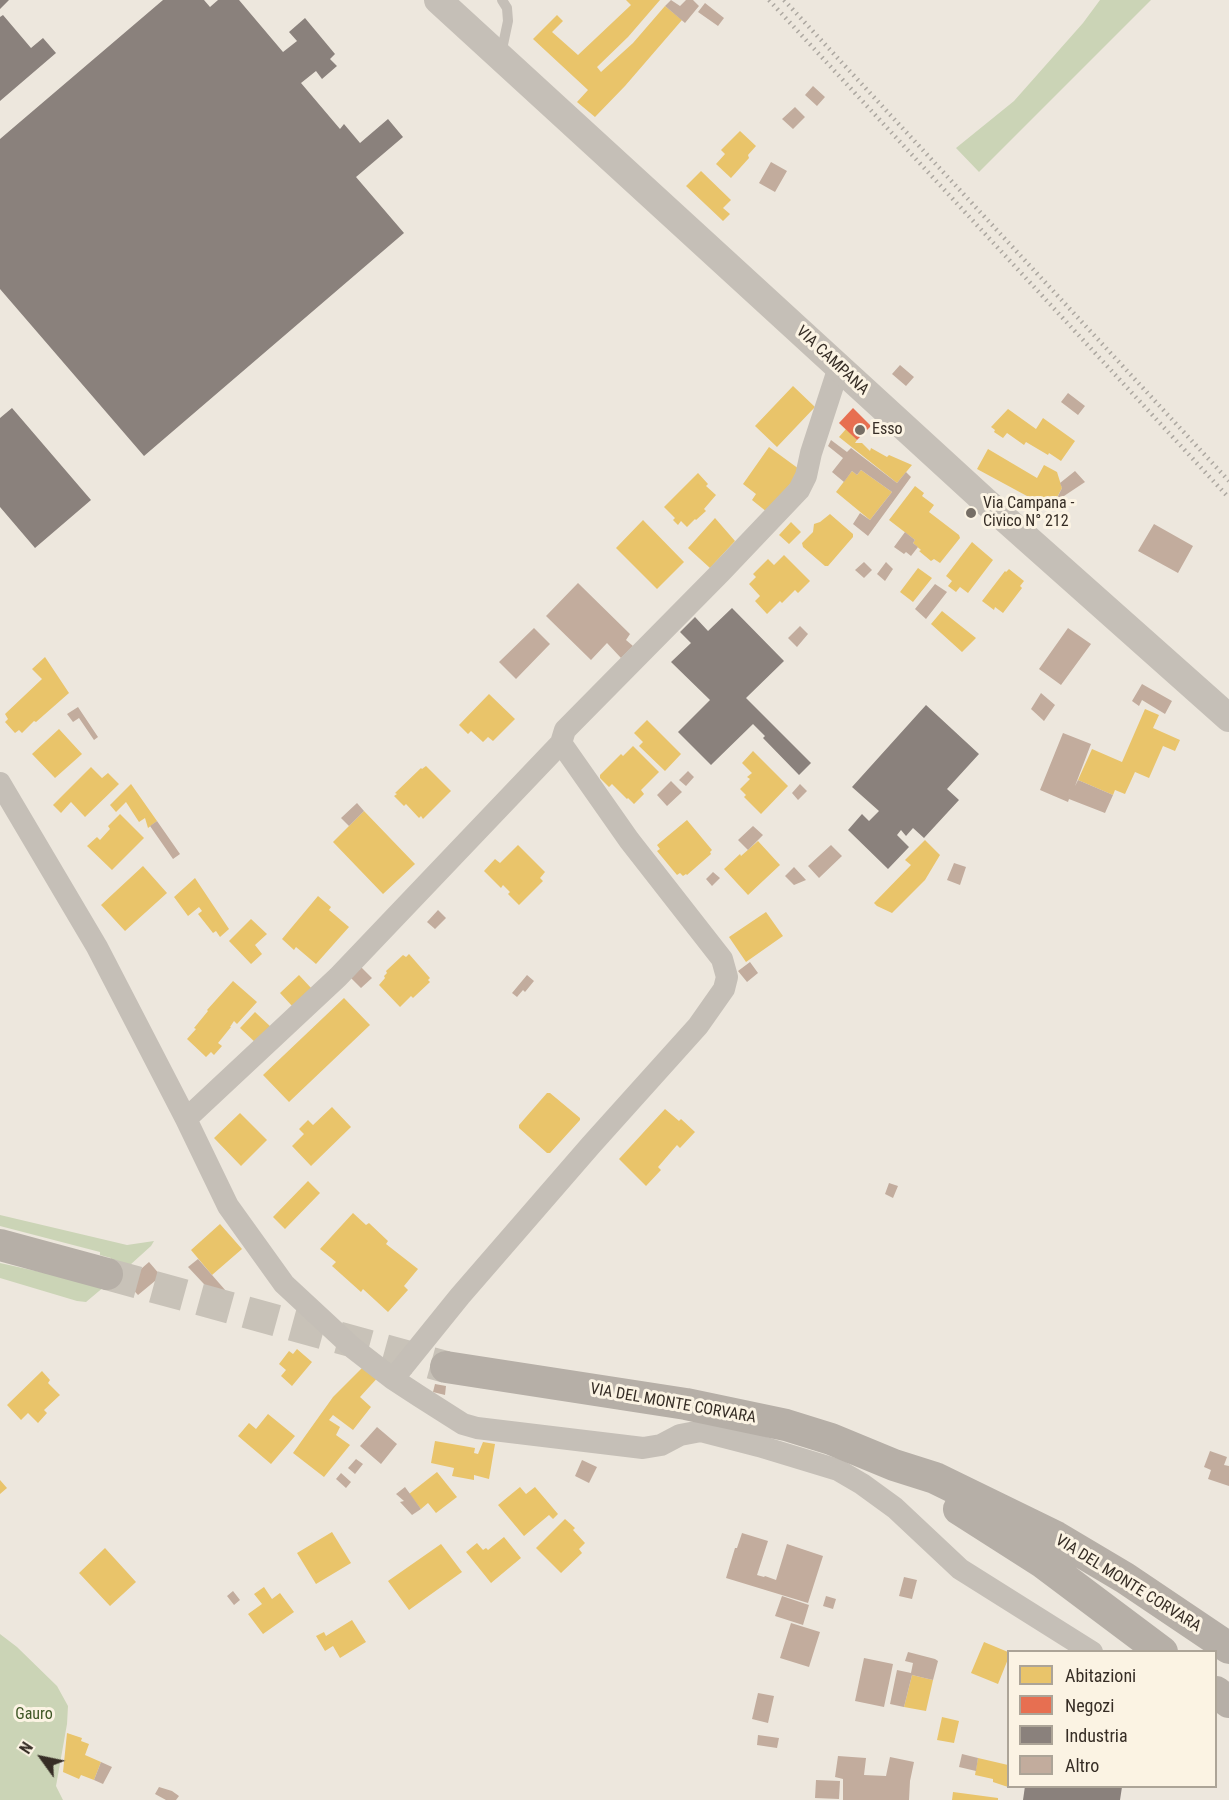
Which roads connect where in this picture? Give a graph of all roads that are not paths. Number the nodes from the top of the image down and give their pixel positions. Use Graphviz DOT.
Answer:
graph roads {
  1 [pos="438,0"];
  2 [pos="502,0"];
  3 [pos="500,57"];
  4 [pos="839,367"];
  5 [pos="1229,718"];
  6 [pos="561,743"];
  7 [pos="0,783"];
  8 [pos="186,1119"];
  9 [pos="0,1245"];
  10 [pos="107,1274"];
  11 [pos="446,1367"];
  12 [pos="393,1379"];
  13 [pos="894,1465"];
  14 [pos="1229,1648"];
  15 [pos="1089,1650"];
  16 [pos="1159,1650"];
  1 -- 3 [label="street, VIA CAMPANA"];
  2 -- 3 [label="lane"];
  3 -- 4 [label="street, VIA CAMPANA"];
  4 -- 5 [label="street, VIA CAMPANA"];
  4 -- 6 [label="street"];
  6 -- 8 [label="street"];
  6 -- 12 [label="street"];
  7 -- 8 [label="street"];
  8 -- 12 [label="street"];
  9 -- 10 [label="main road"];
  11 -- 13 [label="main road, VIA DEL MONTE CORVARA"];
  12 -- 15 [label="street"];
  13 -- 14 [label="main road, VIA DEL MONTE CORVARA"];
  13 -- 16 [label="main road, VIA DEL MONTE CORVARA"];
}
